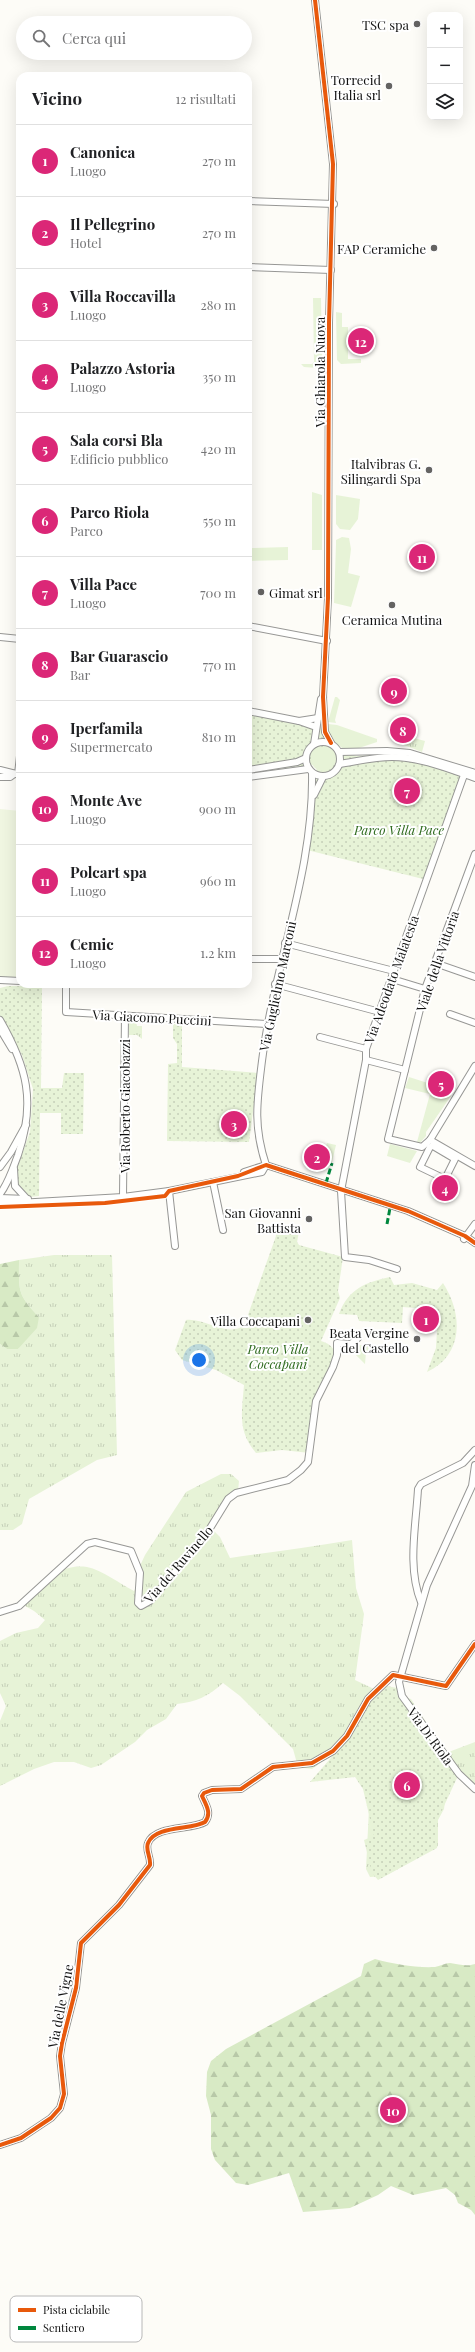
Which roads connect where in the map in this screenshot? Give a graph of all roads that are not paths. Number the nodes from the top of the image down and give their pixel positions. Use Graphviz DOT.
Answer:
graph roads {
  1 [pos="315,0"];
  2 [pos="252,201"];
  3 [pos="334,204"];
  4 [pos="252,267"];
  5 [pos="331,270"];
  6 [pos="252,627"];
  7 [pos="0,638"];
  8 [pos="16,640"];
  9 [pos="327,641"];
  10 [pos="323,697"];
  11 [pos="252,712"];
  12 [pos="318,718"];
  13 [pos="299,722"];
  14 [pos="316,727"];
  15 [pos="314,744"];
  16 [pos="331,744"];
  17 [pos="339,752"];
  18 [pos="306,758"];
  19 [pos="340,764"];
  20 [pos="252,769"];
  21 [pos="0,770"];
  22 [pos="310,771"];
  23 [pos="475,773"];
  24 [pos="16,774"];
  25 [pos="16,774"];
  26 [pos="464,775"];
  27 [pos="0,776"];
  28 [pos="252,777"];
  29 [pos="323,777"];
  30 [pos="475,778"];
  31 [pos="313,798"];
  32 [pos="475,854"];
  33 [pos="285,943"];
  34 [pos="252,959"];
  35 [pos="281,959"];
  36 [pos="435,963"];
  37 [pos="394,971"];
  38 [pos="475,977"];
  39 [pos="392,979"];
  40 [pos="0,980"];
  41 [pos="12,982"];
  42 [pos="16,982"];
  43 [pos="275,984"];
  44 [pos="0,985"];
  45 [pos="66,988"];
  46 [pos="425,989"];
  47 [pos="380,1012"];
  48 [pos="450,1014"];
  49 [pos="125,1015"];
  50 [pos="0,1020"];
  51 [pos="475,1023"];
  52 [pos="266,1024"];
  53 [pos="0,1029"];
  54 [pos="320,1037"];
  55 [pos="366,1050"];
  56 [pos="18,1056"];
  57 [pos="366,1060"];
  58 [pos="475,1066"];
  59 [pos="405,1070"];
  60 [pos="26,1125"];
  61 [pos="430,1140"];
  62 [pos="427,1152"];
  63 [pos="266,1165"];
  64 [pos="475,1166"];
  65 [pos="0,1167"];
  66 [pos="14,1168"];
  67 [pos="238,1176"];
  68 [pos="213,1182"];
  69 [pos="341,1189"];
  70 [pos="169,1191"];
  71 [pos="0,1194"];
  72 [pos="124,1197"];
  73 [pos="27,1199"];
  74 [pos="39,1201"];
  75 [pos="2,1202"];
  76 [pos="475,1224"];
  77 [pos="223,1230"];
  78 [pos="465,1238"];
  79 [pos="475,1243"];
  80 [pos="175,1246"];
  81 [pos="397,1269"];
  82 [pos="358,1338"];
  83 [pos="475,1450"];
  84 [pos="466,1460"];
  85 [pos="475,1464"];
  86 [pos="474,1469"];
  87 [pos="415,1587"];
  88 [pos="426,1589"];
  89 [pos="421,1602"];
  90 [pos="0,1612"];
  91 [pos="475,1644"];
  92 [pos="400,1676"];
  93 [pos="475,1790"];
  94 [pos="0,2145"];
  1 -- 3 [label="street, Via Ghiarola Nuova"];
  2 -- 3 [label="street"];
  3 -- 5 [label="street, Via Ghiarola Nuova"];
  4 -- 5 [label="street"];
  5 -- 9 [label="street, Via Ghiarola Nuova"];
  6 -- 9 [label="street"];
  7 -- 8 [label="street"];
  9 -- 10 [label="street, Via Ghiarola Nuova"];
  10 -- 12 [label="street, Via Ghiarola Nuova"];
  10 -- 16 [label="street, Via Ghiarola Nuova"];
  11 -- 13 [label="street"];
  12 -- 13 [label="street"];
  12 -- 14 [label="street, Via Ghiarola Nuova"];
  13 -- 14 [label="street"];
  14 -- 15 [label="street, Via Ghiarola Nuova"];
  15 -- 16 [label="street"];
  15 -- 18 [label="street"];
  16 -- 17 [label="street"];
  17 -- 19 [label="street"];
  17 -- 23 [label="street"];
  18 -- 20 [label="street"];
  18 -- 22 [label="street"];
  19 -- 26 [label="street"];
  19 -- 29 [label="street"];
  21 -- 24 [label="street"];
  22 -- 28 [label="street"];
  22 -- 29 [label="street"];
  22 -- 31 [label="street"];
  25 -- 27 [label="street"];
  26 -- 30 [label="street"];
  26 -- 37 [label="street, Via Adeodato Malatesta"];
  29 -- 31 [label="street"];
  31 -- 33 [label="street, Via Guglielmo Marconi"];
  32 -- 36 [label="street, Viale della Vittoria"];
  33 -- 35 [label="street, Via Guglielmo Marconi"];
  33 -- 37 [label="street"];
  34 -- 35 [label="street"];
  35 -- 43 [label="street, Via Guglielmo Marconi"];
  36 -- 38 [label="street"];
  36 -- 46 [label="street, Viale della Vittoria"];
  37 -- 39 [label="street, Via Adeodato Malatesta"];
  39 -- 46 [label="street"];
  39 -- 47 [label="street, Via Adeodato Malatesta"];
  40 -- 41 [label="street"];
  41 -- 42 [label="street"];
  41 -- 44 [label="street"];
  43 -- 47 [label="street"];
  43 -- 52 [label="street, Via Guglielmo Marconi"];
  45 -- 49 [label="street, Via Giacomo Puccini"];
  46 -- 59 [label="street, Viale della Vittoria"];
  47 -- 55 [label="street, Via Adeodato Malatesta"];
  48 -- 51 [label="street"];
  49 -- 52 [label="street, Via Giacomo Puccini"];
  49 -- 72 [label="street, Via Roberto Giacobazzi"];
  50 -- 56 [label="street"];
  52 -- 63 [label="street, Via Guglielmo Marconi"];
  53 -- 56 [label="street"];
  54 -- 55 [label="street"];
  55 -- 57 [label="street, Via Adeodato Malatesta"];
  56 -- 60 [label="street"];
  57 -- 59 [label="street"];
  57 -- 69 [label="street, Via Adeodato Malatesta"];
  58 -- 61 [label="street"];
  59 -- 61 [label="street, Viale della Vittoria"];
  60 -- 65 [label="street"];
  60 -- 66 [label="street"];
  61 -- 64 [label="street"];
  62 -- 62 [label="street"];
  63 -- 67 [label="street"];
  63 -- 67 [label="street"];
  63 -- 69 [label="street"];
  66 -- 71 [label="street"];
  66 -- 73 [label="street"];
  67 -- 68 [label="street"];
  68 -- 70 [label="street"];
  68 -- 77 [label="street"];
  69 -- 78 [label="street"];
  69 -- 81 [label="street, Via Adeodato Malatesta"];
  70 -- 72 [label="street"];
  70 -- 80 [label="street"];
  72 -- 74 [label="street"];
  73 -- 74 [label="street"];
  73 -- 75 [label="street"];
  74 -- 75 [label="street"];
  76 -- 78 [label="street"];
  78 -- 79 [label="street"];
  82 -- 90 [label="street, Via del Ruvinello"];
  83 -- 84 [label="street"];
  84 -- 86 [label="street"];
  84 -- 87 [label="street"];
  85 -- 86 [label="street"];
  86 -- 88 [label="street"];
  87 -- 88 [label="street"];
  87 -- 89 [label="street"];
  88 -- 89 [label="street"];
  89 -- 92 [label="street"];
  91 -- 92 [label="street"];
  92 -- 93 [label="street, Via Di Riola"];
  92 -- 94 [label="street, Via delle Vigne"];
}
